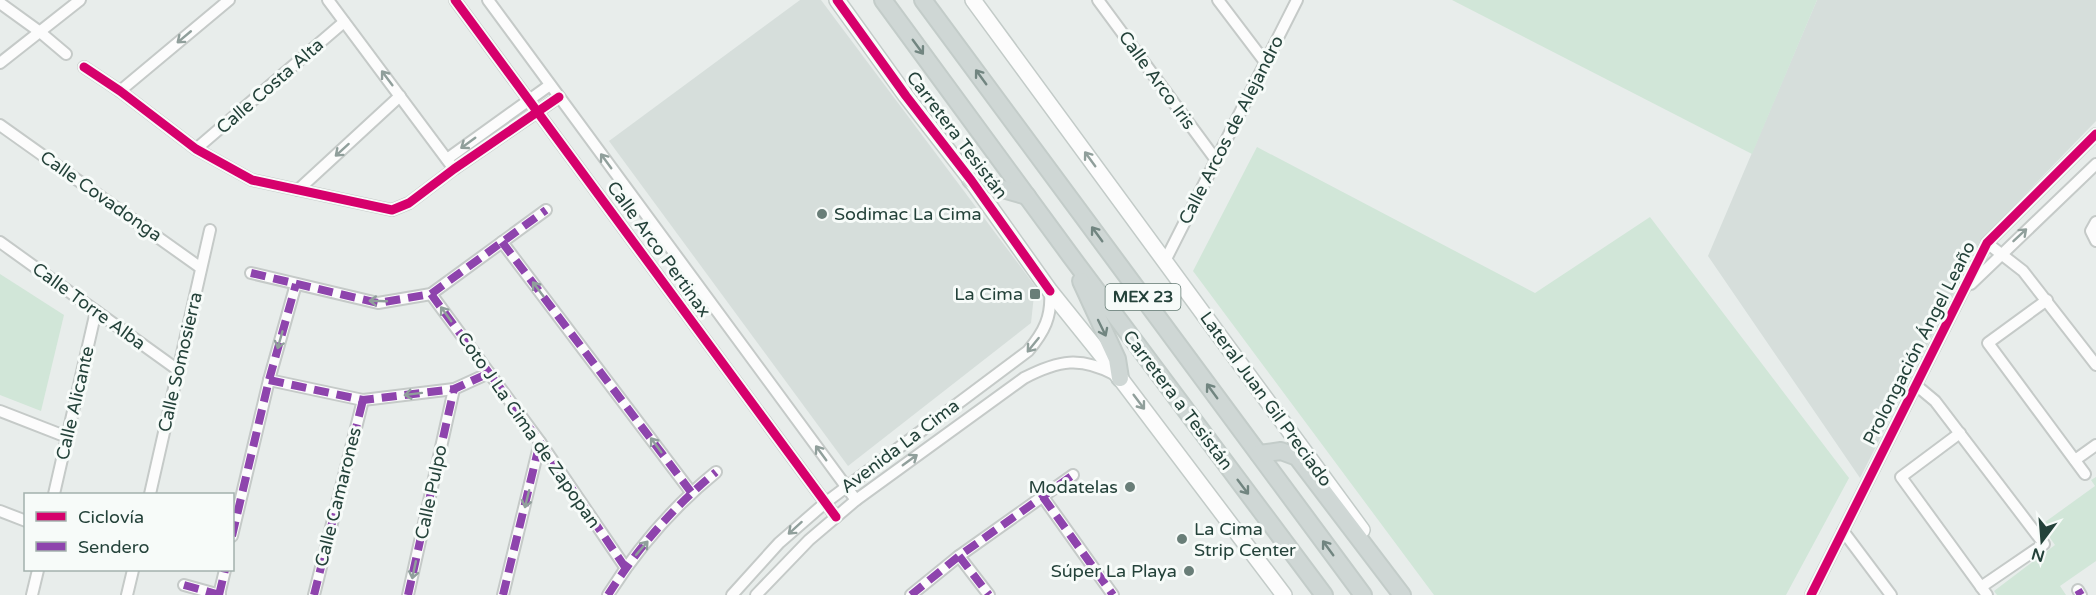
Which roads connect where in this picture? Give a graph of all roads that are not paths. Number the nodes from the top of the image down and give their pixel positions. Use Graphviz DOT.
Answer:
graph roads {
  1 [pos="80,0"];
  2 [pos="229,0"];
  3 [pos="328,0"];
  4 [pos="455,0"];
  5 [pos="488,0"];
  6 [pos="837,0"];
  7 [pos="884,0"];
  8 [pos="923,0"];
  9 [pos="974,0"];
  10 [pos="1098,0"];
  11 [pos="1218,0"];
  12 [pos="1297,0"];
  13 [pos="0,3"];
  14 [pos="344,22"];
  15 [pos="40,32"];
  16 [pos="66,54"];
  17 [pos="1265,62"];
  18 [pos="0,63"];
  19 [pos="84,68"];
  20 [pos="550,85"];
  21 [pos="120,91"];
  22 [pos="400,96"];
  23 [pos="559,97"];
  24 [pos="528,100"];
  25 [pos="537,112"];
  26 [pos="508,114"];
  27 [pos="0,125"];
  28 [pos="517,126"];
  29 [pos="2096,134"];
  30 [pos="196,149"];
  31 [pos="447,159"];
  32 [pos="1215,160"];
  33 [pos="2096,164"];
  34 [pos="454,169"];
  35 [pos="971,180"];
  36 [pos="298,190"];
  37 [pos="1027,196"];
  38 [pos="546,210"];
  39 [pos="2096,222"];
  40 [pos="210,230"];
  41 [pos="2096,241"];
  42 [pos="0,242"];
  43 [pos="502,242"];
  44 [pos="1987,243"];
  45 [pos="2001,254"];
  46 [pos="1070,255"];
  47 [pos="1165,261"];
  48 [pos="201,268"];
  49 [pos="251,273"];
  50 [pos="296,284"];
  51 [pos="1050,291"];
  52 [pos="1964,291"];
  53 [pos="431,294"];
  54 [pos="2047,300"];
  55 [pos="96,311"];
  56 [pos="2096,365"];
  57 [pos="178,370"];
  58 [pos="489,373"];
  59 [pos="993,377"];
  60 [pos="1120,378"];
  61 [pos="269,380"];
  62 [pos="1917,386"];
  63 [pos="454,389"];
  64 [pos="1005,391"];
  65 [pos="363,400"];
  66 [pos="0,411"];
  67 [pos="1960,433"];
  68 [pos="67,437"];
  69 [pos="540,442"];
  70 [pos="2096,446"];
  71 [pos="1259,454"];
  72 [pos="2075,460"];
  73 [pos="716,472"];
  74 [pos="2085,474"];
  75 [pos="1073,475"];
  76 [pos="846,487"];
  77 [pos="691,492"];
  78 [pos="54,493"];
  79 [pos="150,493"];
  80 [pos="1043,497"];
  81 [pos="856,500"];
  82 [pos="825,503"];
  83 [pos="0,511"];
  84 [pos="836,518"];
  85 [pos="24,519"];
  86 [pos="234,529"];
  87 [pos="1843,531"];
  88 [pos="959,556"];
  89 [pos="626,567"];
  90 [pos="38,571"];
  91 [pos="133,571"];
  92 [pos="225,571"];
  93 [pos="184,585"];
  94 [pos="1984,591"];
  95 [pos="32,595"];
  96 [pos="127,595"];
  97 [pos="220,595"];
  98 [pos="314,595"];
  99 [pos="408,595"];
  100 [pos="503,595"];
  101 [pos="608,595"];
  102 [pos="732,595"];
  103 [pos="756,595"];
  104 [pos="911,595"];
  105 [pos="989,595"];
  106 [pos="1113,595"];
  107 [pos="1284,595"];
  108 [pos="1324,595"];
  109 [pos="1363,595"];
  110 [pos="1401,595"];
  111 [pos="1410,595"];
  112 [pos="1811,595"];
  113 [pos="1891,595"];
  1 -- 15 [label="street"];
  2 -- 21 [label="street, one-way"];
  3 -- 14 [label="street"];
  4 -- 24 [label="street, Calle Arco Pertinax"];
  5 -- 20 [label="street, Calle Arco Pertinax"];
  6 -- 35 [label="main road, Carretera Tesistán"];
  7 -- 37 [label="main road, Carretera a Tesistán / MEX 23, one-way"];
  71 -- 8 [label="main road, Carretera a Tesistán / MEX 23, one-way"];
  47 -- 9 [label="main road, Lateral Juan Gil Preciado, one-way"];
  10 -- 32 [label="street, Calle Arco Iris"];
  11 -- 17 [label="street"];
  12 -- 17 [label="street, Calle Arcos de Alejandro"];
  13 -- 15 [label="street"];
  22 -- 14 [label="street, one-way"];
  14 -- 30 [label="street, Calle Costa Alta"];
  15 -- 16 [label="street"];
  15 -- 18 [label="street"];
  17 -- 32 [label="street, Calle Arcos de Alejandro"];
  19 -- 21 [label="street"];
  20 -- 23 [label="street, Calle Arco Pertinax"];
  20 -- 24 [label="street"];
  21 -- 30 [label="street"];
  22 -- 31 [label="street"];
  22 -- 36 [label="street, one-way"];
  23 -- 25 [label="street"];
  76 -- 23 [label="street, Calle Arco Pertinax, one-way"];
  24 -- 25 [label="street, Calle Arco Pertinax"];
  24 -- 26 [label="street"];
  25 -- 28 [label="street"];
  25 -- 82 [label="street, Calle Arco Pertinax"];
  26 -- 28 [label="street"];
  26 -- 31 [label="street, one-way"];
  27 -- 48 [label="street, Calle Covadonga"];
  28 -- 34 [label="street"];
  29 -- 44 [label="street, Prolongación Ángel Leaño"];
  30 -- 36 [label="street"];
  31 -- 34 [label="street"];
  32 -- 47 [label="street, Calle Arcos de Alejandro"];
  45 -- 33 [label="street, Prolongación Ángel Leaño, one-way"];
  34 -- 36 [label="street"];
  35 -- 37 [label="main road"];
  35 -- 51 [label="main road, Carretera Tesistán"];
  37 -- 46 [label="main road, Carretera a Tesistán / MEX 23"];
  38 -- 43 [label="street"];
  39 -- 41 [label="street"];
  40 -- 48 [label="street, Calle Somosierra"];
  42 -- 55 [label="street, Calle Torre Alba"];
  43 -- 53 [label="street"];
  77 -- 43 [label="street, one-way"];
  44 -- 45 [label="street"];
  44 -- 52 [label="street, Prolongación Ángel Leaño"];
  45 -- 52 [label="street, Prolongación Ángel Leaño"];
  45 -- 54 [label="street"];
  46 -- 60 [label="main road, one-way"];
  46 -- 108 [label="main road, Carretera a Tesistán / MEX 23, one-way"];
  47 -- 111 [label="main road, Lateral Juan Gil Preciado"];
  48 -- 57 [label="street, Calle Somosierra"];
  49 -- 50 [label="street"];
  53 -- 50 [label="street, one-way"];
  50 -- 61 [label="street, one-way"];
  51 -- 59 [label="street, Avenida La Cima, one-way"];
  51 -- 60 [label="main road, Carretera Tesistán"];
  52 -- 62 [label="street, Prolongación Ángel Leaño"];
  58 -- 53 [label="street, Coto J La Cima de Zapopan, one-way"];
  54 -- 56 [label="street"];
  54 -- 72 [label="street"];
  55 -- 57 [label="street, Calle Torre Alba"];
  55 -- 68 [label="street, Calle Alicante"];
  57 -- 79 [label="street, Calle Somosierra"];
  58 -- 63 [label="street"];
  58 -- 69 [label="street, Coto J La Cima de Zapopan"];
  59 -- 64 [label="street"];
  59 -- 76 [label="street, Avenida La Cima"];
  60 -- 64 [label="street, Avenida La Cima"];
  60 -- 107 [label="main road, Carretera Tesistán, one-way"];
  61 -- 65 [label="street"];
  61 -- 86 [label="street"];
  62 -- 67 [label="street"];
  62 -- 87 [label="street, Prolongación Ángel Leaño"];
  63 -- 65 [label="street, one-way"];
  63 -- 99 [label="street, Calle Pulpo, one-way"];
  81 -- 64 [label="street, Avenida La Cima, one-way"];
  65 -- 98 [label="street, Calle Camarones"];
  66 -- 68 [label="street"];
  67 -- 94 [label="street"];
  67 -- 94 [label="street"];
  68 -- 78 [label="street, Calle Alicante"];
  69 -- 89 [label="street, Coto J La Cima de Zapopan"];
  69 -- 100 [label="street, one-way"];
  70 -- 72 [label="street"];
  109 -- 71 [label="main road, Carretera a Tesistán / MEX 23, one-way"];
  71 -- 110 [label="main road"];
  72 -- 74 [label="street"];
  73 -- 77 [label="street"];
  75 -- 80 [label="street"];
  76 -- 81 [label="street, Calle Arco Pertinax"];
  76 -- 82 [label="street, Avenida La Cima"];
  89 -- 77 [label="street, one-way"];
  80 -- 88 [label="street"];
  80 -- 106 [label="street"];
  81 -- 84 [label="street, Avenida La Cima"];
  82 -- 84 [label="street, Calle Arco Pertinax"];
  82 -- 102 [label="street, Avenida La Cima, one-way"];
  83 -- 85 [label="street"];
  84 -- 103 [label="street, Avenida La Cima"];
  87 -- 112 [label="street, Prolongación Ángel Leaño"];
  87 -- 113 [label="street"];
  88 -- 104 [label="street"];
  88 -- 105 [label="street"];
  89 -- 101 [label="street"];
  90 -- 95 [label="street"];
  91 -- 96 [label="street"];
  92 -- 97 [label="street"];
  93 -- 97 [label="street"];
}
